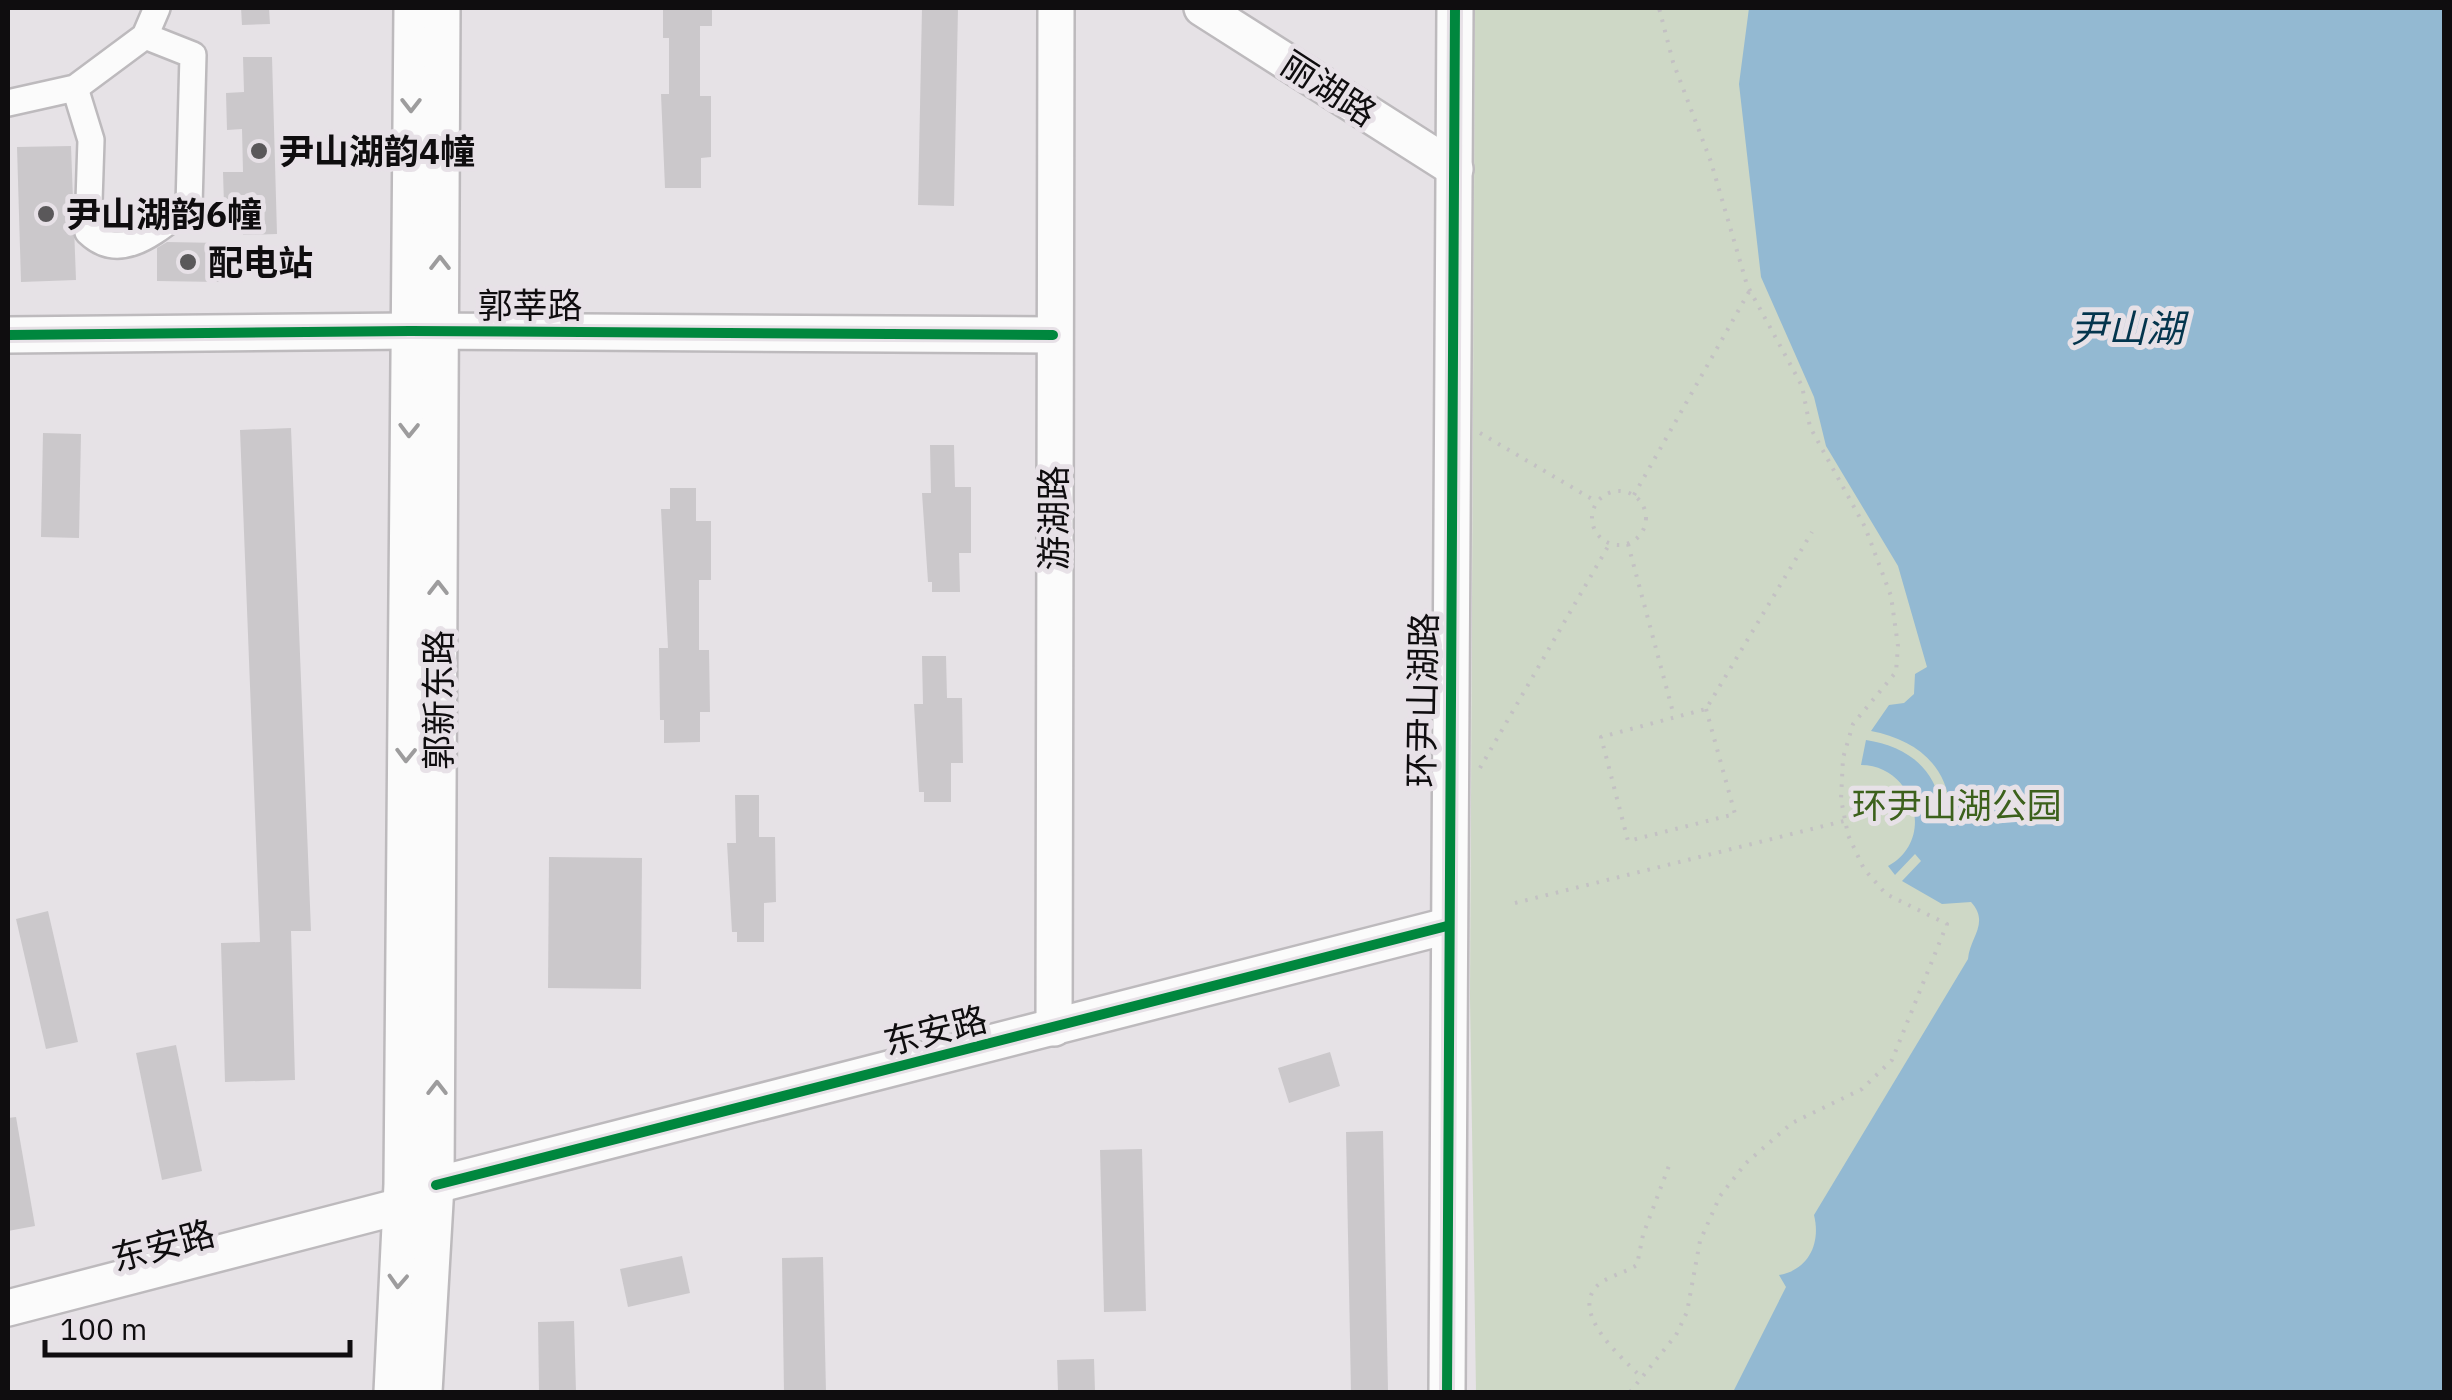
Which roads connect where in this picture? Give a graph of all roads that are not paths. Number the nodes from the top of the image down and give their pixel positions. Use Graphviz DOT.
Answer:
graph roads {
  1 [pos="157,8"];
  2 [pos="412,8"];
  3 [pos="442,8"];
  4 [pos="1056,8"];
  5 [pos="1202,8"];
  6 [pos="1455,8"];
  7 [pos="145,36"];
  8 [pos="75,88"];
  9 [pos="8,103"];
  10 [pos="1455,169"];
  11 [pos="424,331"];
  12 [pos="8,335"];
  13 [pos="1053,335"];
  14 [pos="1447,926"];
  15 [pos="1054,1028"];
  16 [pos="413,1192"];
  17 [pos="8,1286"];
  18 [pos="8,1308"];
  19 [pos="392,1392"];
  20 [pos="424,1392"];
  21 [pos="1448,1392"];
  1 -- 7 [label="street"];
  2 -- 11 [label="street, 郭新东路, one-way"];
  11 -- 3 [label="street, 郭新东路, one-way"];
  4 -- 13 [label="street, 游湖路"];
  5 -- 10 [label="street, 丽湖路"];
  6 -- 10 [label="street, 环尹山湖路"];
  7 -- 8 [label="street"];
  7 -- 8 [label="street"];
  8 -- 9 [label="street"];
  10 -- 14 [label="street, 环尹山湖路"];
  11 -- 12 [label="street, 郭莘路"];
  11 -- 13 [label="street, 郭莘路"];
  11 -- 16 [label="street, 郭新东路"];
  13 -- 15 [label="street, 游湖路"];
  14 -- 15 [label="street, 东安路"];
  14 -- 21 [label="street, 环尹山湖路"];
  15 -- 16 [label="street, 东安路"];
  16 -- 17 [label="street, 东安路"];
  16 -- 18 [label="street, 东安路"];
  16 -- 19 [label="street, 郭新东路, one-way"];
  16 -- 20 [label="street, 郭新东路"];
}
